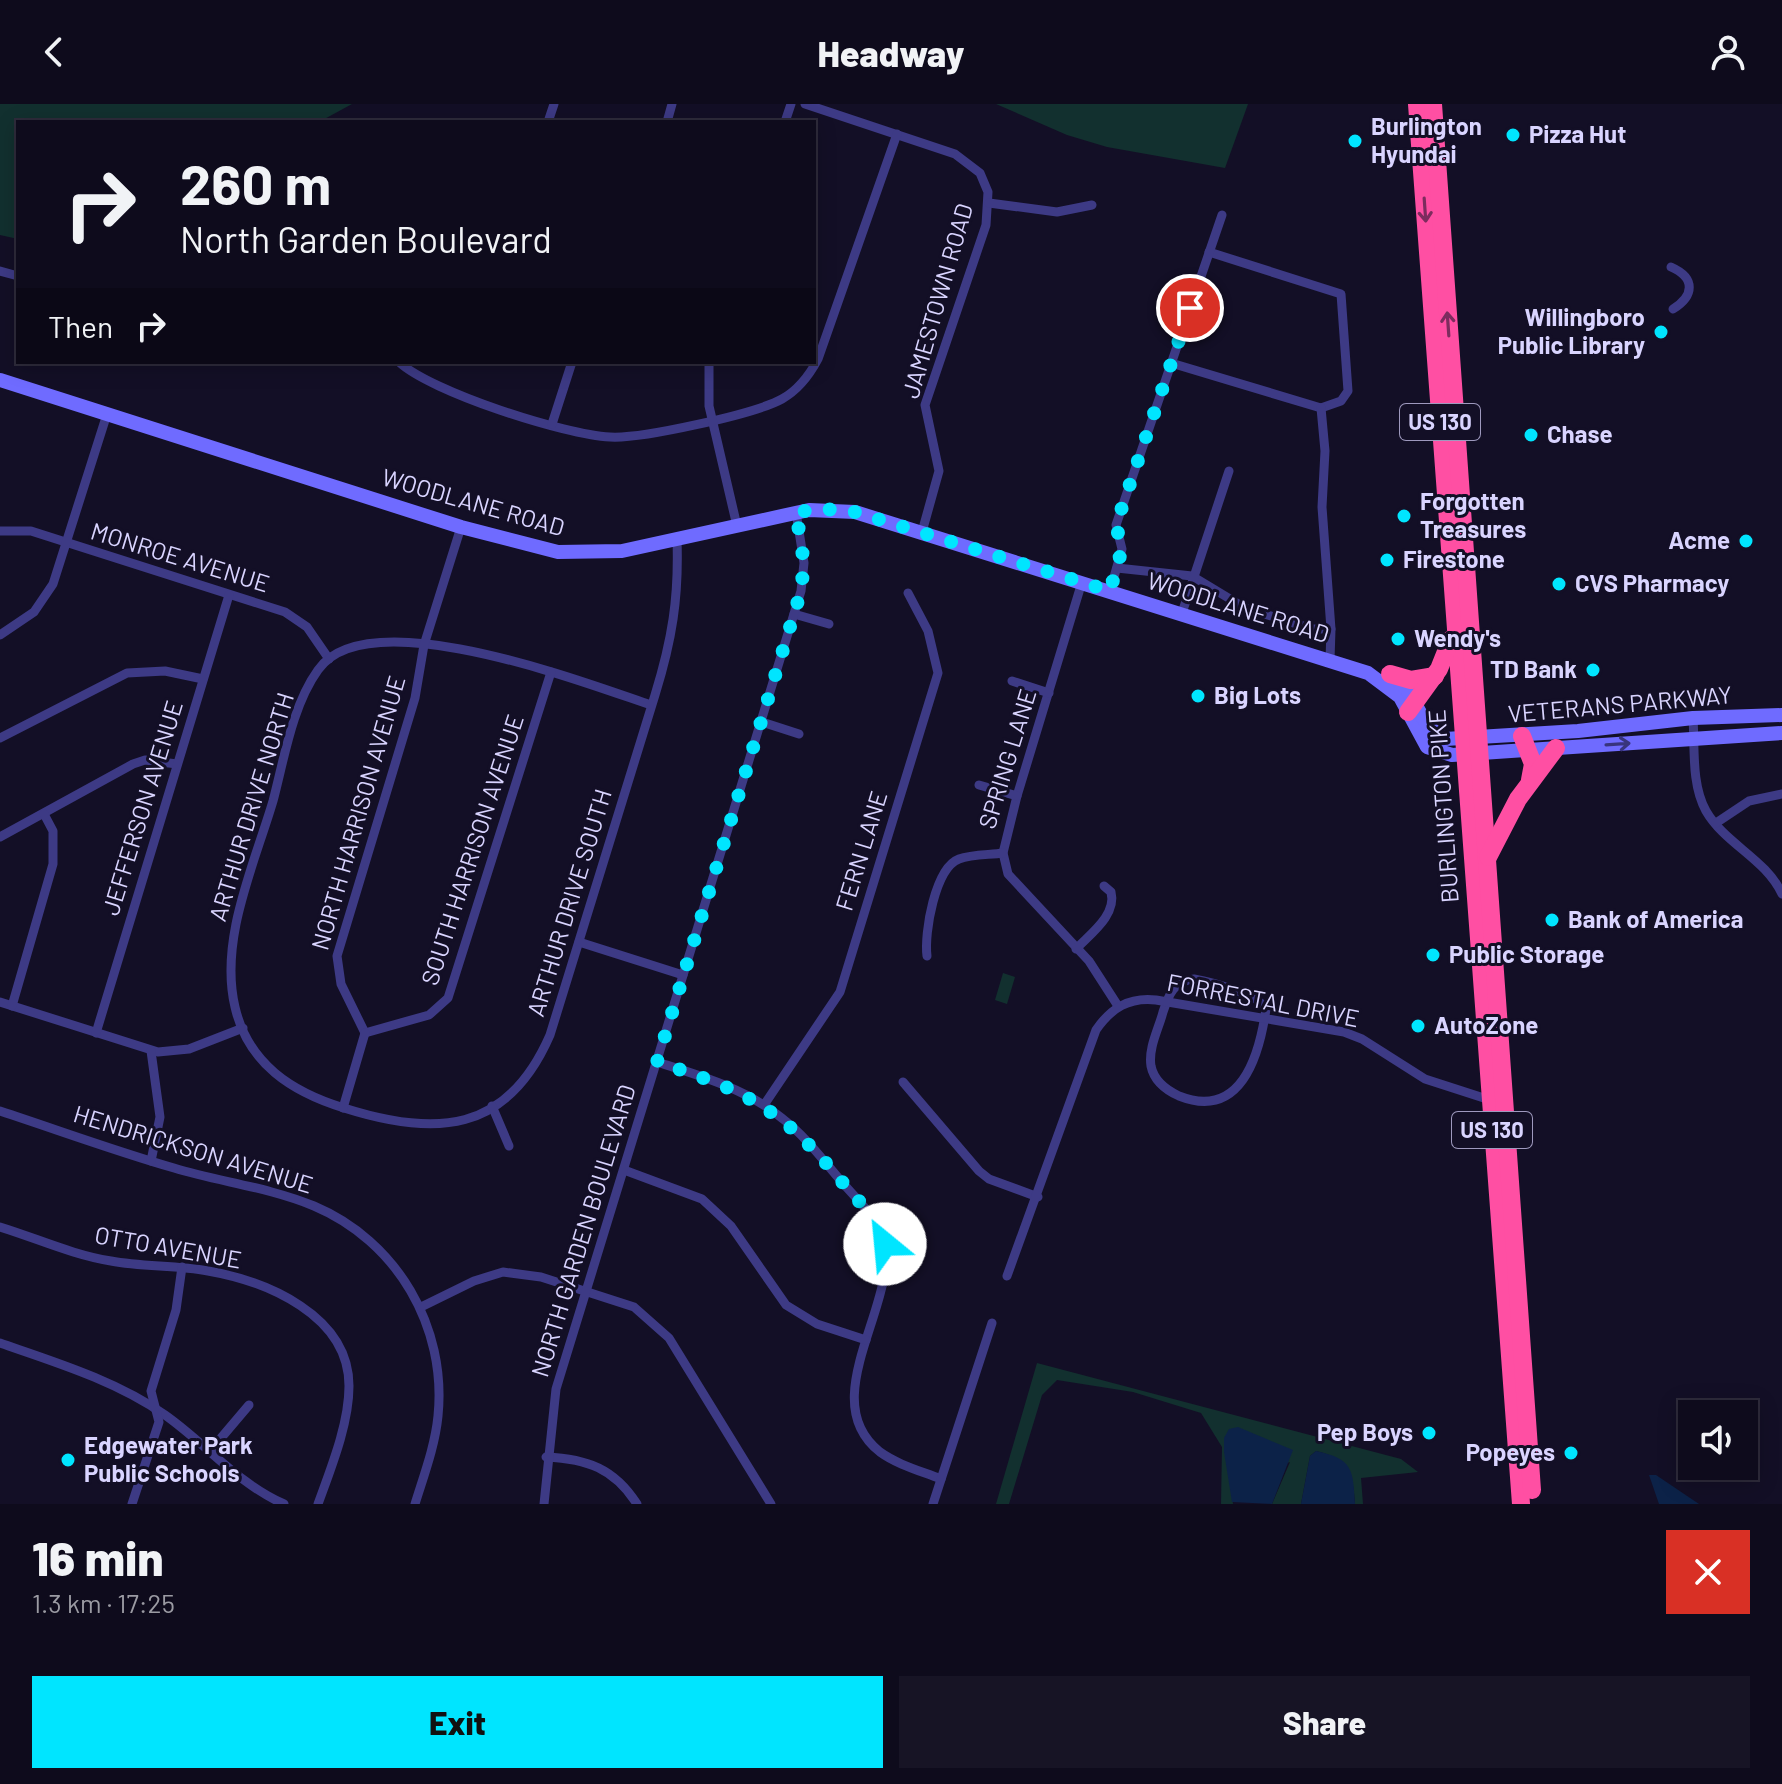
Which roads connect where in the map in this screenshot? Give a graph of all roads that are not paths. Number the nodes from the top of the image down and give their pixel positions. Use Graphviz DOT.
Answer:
graph roads {
  1 [pos="805,104"];
  2 [pos="1417,104"];
  3 [pos="1433,104"];
  4 [pos="897,134"];
  5 [pos="989,203"];
  6 [pos="1092,205"];
  7 [pos="1222,215"];
  8 [pos="1209,252"];
  9 [pos="1671,267"];
  10 [pos="1673,309"];
  11 [pos="816,361"];
  12 [pos="1171,363"];
  13 [pos="402,364"];
  14 [pos="571,364"];
  15 [pos="709,364"];
  16 [pos="815,364"];
  17 [pos="0,380"];
  18 [pos="1321,408"];
  19 [pos="107,414"];
  20 [pos="712,419"];
  21 [pos="552,424"];
  22 [pos="1229,471"];
  23 [pos="796,512"];
  24 [pos="737,526"];
  25 [pos="461,527"];
  26 [pos="0,531"];
  27 [pos="922,532"];
  28 [pos="677,540"];
  29 [pos="65,544"];
  30 [pos="1117,568"];
  31 [pos="1192,576"];
  32 [pos="1082,582"];
  33 [pos="1110,591"];
  34 [pos="908,593"];
  35 [pos="229,595"];
  36 [pos="1182,613"];
  37 [pos="794,614"];
  38 [pos="1454,616"];
  39 [pos="829,624"];
  40 [pos="1331,629"];
  41 [pos="0,635"];
  42 [pos="424,645"];
  43 [pos="329,659"];
  44 [pos="1330,660"];
  45 [pos="1355,668"];
  46 [pos="551,672"];
  47 [pos="1390,674"];
  48 [pos="1435,676"];
  49 [pos="203,679"];
  50 [pos="1012,681"];
  51 [pos="1049,693"];
  52 [pos="651,705"];
  53 [pos="1411,708"];
  54 [pos="1782,715"];
  55 [pos="1693,718"];
  56 [pos="762,722"];
  57 [pos="1782,733"];
  58 [pos="799,734"];
  59 [pos="0,738"];
  60 [pos="1694,739"];
  61 [pos="1526,743"];
  62 [pos="1471,748"];
  63 [pos="1556,748"];
  64 [pos="177,764"];
  65 [pos="1529,782"];
  66 [pos="979,785"];
  67 [pos="1782,794"];
  68 [pos="1017,796"];
  69 [pos="44,814"];
  70 [pos="1716,823"];
  71 [pos="0,837"];
  72 [pos="1003,853"];
  73 [pos="1486,864"];
  74 [pos="1104,886"];
  75 [pos="1782,894"];
  76 [pos="579,942"];
  77 [pos="1076,949"];
  78 [pos="927,956"];
  79 [pos="683,975"];
  80 [pos="0,1002"];
  81 [pos="1166,1002"];
  82 [pos="12,1006"];
  83 [pos="1118,1006"];
  84 [pos="1265,1018"];
  85 [pos="243,1028"];
  86 [pos="96,1033"];
  87 [pos="365,1033"];
  88 [pos="151,1051"];
  89 [pos="657,1062"];
  90 [pos="903,1082"];
  91 [pos="1490,1100"];
  92 [pos="764,1105"];
  93 [pos="492,1106"];
  94 [pos="343,1108"];
  95 [pos="0,1111"];
  96 [pos="509,1146"];
  97 [pos="151,1161"];
  98 [pos="624,1170"];
  99 [pos="1038,1197"];
  100 [pos="0,1227"];
  101 [pos="182,1267"];
  102 [pos="1007,1276"];
  103 [pos="587,1290"];
  104 [pos="421,1307"];
  105 [pos="992,1323"];
  106 [pos="866,1340"];
  107 [pos="0,1343"];
  108 [pos="249,1405"];
  109 [pos="157,1409"];
  110 [pos="210,1451"];
  111 [pos="546,1457"];
  112 [pos="941,1479"];
  113 [pos="132,1504"];
  114 [pos="284,1504"];
  115 [pos="318,1504"];
  116 [pos="415,1504"];
  117 [pos="544,1504"];
  118 [pos="637,1504"];
  119 [pos="771,1504"];
  120 [pos="933,1504"];
  121 [pos="1521,1504"];
  122 [pos="1533,1504"];
  1 -- 4 [label="street, JAMESTOWN ROAD"];
  2 -- 38 [label="highway, BURLINGTON PIKE / US 130, one-way"];
  62 -- 3 [label="highway, BURLINGTON PIKE / US 130, one-way"];
  4 -- 5 [label="street, JAMESTOWN ROAD"];
  4 -- 11 [label="street"];
  5 -- 6 [label="street"];
  5 -- 27 [label="street, JAMESTOWN ROAD"];
  7 -- 8 [label="street"];
  8 -- 12 [label="street"];
  8 -- 18 [label="street"];
  9 -- 10 [label="street"];
  12 -- 18 [label="street"];
  12 -- 30 [label="street"];
  13 -- 21 [label="street"];
  14 -- 21 [label="street"];
  15 -- 20 [label="street"];
  16 -- 20 [label="street"];
  17 -- 19 [label="street, WOODLANE ROAD"];
  18 -- 40 [label="street"];
  19 -- 25 [label="street, WOODLANE ROAD"];
  19 -- 29 [label="street"];
  20 -- 21 [label="street"];
  20 -- 24 [label="street"];
  22 -- 31 [label="street"];
  23 -- 24 [label="street, WOODLANE ROAD"];
  23 -- 27 [label="street, WOODLANE ROAD"];
  23 -- 37 [label="street, NORTH GARDEN BOULEVARD"];
  24 -- 28 [label="street, WOODLANE ROAD"];
  25 -- 28 [label="street, WOODLANE ROAD"];
  25 -- 42 [label="street, NORTH HARRISON AVENUE"];
  26 -- 29 [label="street, MONROE AVENUE"];
  27 -- 32 [label="street, WOODLANE ROAD"];
  28 -- 52 [label="street, ARTHUR DRIVE SOUTH"];
  29 -- 35 [label="street, MONROE AVENUE"];
  29 -- 41 [label="street"];
  30 -- 31 [label="street"];
  30 -- 33 [label="street"];
  31 -- 36 [label="street"];
  31 -- 40 [label="street"];
  32 -- 33 [label="street, WOODLANE ROAD"];
  32 -- 51 [label="street, SPRING LANE"];
  33 -- 36 [label="street, WOODLANE ROAD"];
  34 -- 92 [label="street, FERN LANE"];
  35 -- 43 [label="street, MONROE AVENUE"];
  35 -- 49 [label="street, JEFFERSON AVENUE"];
  36 -- 44 [label="street, WOODLANE ROAD"];
  37 -- 39 [label="street"];
  37 -- 56 [label="street, NORTH GARDEN BOULEVARD"];
  38 -- 48 [label="highway"];
  38 -- 62 [label="highway, BURLINGTON PIKE / US 130"];
  40 -- 44 [label="street"];
  42 -- 43 [label="street"];
  42 -- 46 [label="street"];
  42 -- 87 [label="street, NORTH HARRISON AVENUE"];
  43 -- 85 [label="street, ARTHUR DRIVE NORTH"];
  44 -- 45 [label="street, WOODLANE ROAD"];
  45 -- 47 [label="street, WOODLANE ROAD"];
  45 -- 53 [label="street, WOODLANE ROAD"];
  46 -- 52 [label="street"];
  46 -- 87 [label="street, SOUTH HARRISON AVENUE"];
  47 -- 48 [label="highway"];
  47 -- 53 [label="street, WOODLANE ROAD"];
  48 -- 53 [label="highway"];
  49 -- 59 [label="street"];
  49 -- 64 [label="street, JEFFERSON AVENUE"];
  50 -- 51 [label="street"];
  51 -- 68 [label="street, SPRING LANE"];
  52 -- 76 [label="street, ARTHUR DRIVE SOUTH"];
  53 -- 62 [label="street, WOODLANE ROAD"];
  54 -- 55 [label="street, VETERANS PARKWAY"];
  55 -- 60 [label="street"];
  55 -- 61 [label="street, VETERANS PARKWAY"];
  56 -- 58 [label="street"];
  56 -- 79 [label="street, NORTH GARDEN BOULEVARD"];
  57 -- 60 [label="street, VETERANS PARKWAY"];
  63 -- 60 [label="street, VETERANS PARKWAY, one-way"];
  60 -- 70 [label="street"];
  61 -- 62 [label="street, VETERANS PARKWAY"];
  61 -- 63 [label="street, VETERANS PARKWAY"];
  61 -- 65 [label="highway"];
  62 -- 73 [label="highway, BURLINGTON PIKE / US 130"];
  62 -- 91 [label="highway, BURLINGTON PIKE / US 130"];
  63 -- 65 [label="highway"];
  64 -- 69 [label="street"];
  64 -- 86 [label="street, JEFFERSON AVENUE"];
  65 -- 73 [label="highway"];
  66 -- 68 [label="street"];
  67 -- 70 [label="street"];
  68 -- 72 [label="street, SPRING LANE"];
  69 -- 71 [label="street"];
  69 -- 82 [label="street"];
  70 -- 75 [label="street"];
  72 -- 77 [label="street, SPRING LANE"];
  72 -- 78 [label="street"];
  73 -- 122 [label="highway, BURLINGTON PIKE / US 130"];
  74 -- 77 [label="street"];
  76 -- 79 [label="street"];
  76 -- 93 [label="street, ARTHUR DRIVE SOUTH"];
  77 -- 83 [label="street, SPRING LANE"];
  79 -- 89 [label="street, NORTH GARDEN BOULEVARD"];
  80 -- 82 [label="street"];
  81 -- 83 [label="street, FORRESTAL DRIVE"];
  81 -- 84 [label="street, FORRESTAL DRIVE"];
  81 -- 84 [label="street"];
  81 -- 84 [label="street"];
  82 -- 86 [label="street"];
  83 -- 99 [label="street"];
  84 -- 91 [label="street, FORRESTAL DRIVE"];
  85 -- 88 [label="street"];
  85 -- 94 [label="street, ARTHUR DRIVE NORTH"];
  86 -- 88 [label="street"];
  87 -- 94 [label="street"];
  88 -- 97 [label="street"];
  89 -- 92 [label="street"];
  89 -- 98 [label="street, NORTH GARDEN BOULEVARD"];
  90 -- 99 [label="street"];
  91 -- 121 [label="highway, BURLINGTON PIKE / US 130"];
  92 -- 106 [label="street"];
  93 -- 94 [label="street, ARTHUR DRIVE SOUTH"];
  93 -- 96 [label="street"];
  95 -- 97 [label="street, HENDRICKSON AVENUE"];
  97 -- 104 [label="street, HENDRICKSON AVENUE"];
  98 -- 103 [label="street, NORTH GARDEN BOULEVARD"];
  98 -- 106 [label="street"];
  99 -- 102 [label="street"];
  100 -- 101 [label="street, OTTO AVENUE"];
  101 -- 109 [label="street"];
  101 -- 115 [label="street, OTTO AVENUE"];
  103 -- 104 [label="street"];
  103 -- 111 [label="street, NORTH GARDEN BOULEVARD"];
  103 -- 119 [label="street"];
  104 -- 116 [label="street, HENDRICKSON AVENUE"];
  105 -- 112 [label="street"];
  106 -- 112 [label="street"];
  107 -- 109 [label="street"];
  108 -- 110 [label="street"];
  109 -- 110 [label="street"];
  109 -- 113 [label="street"];
  110 -- 114 [label="street"];
  111 -- 117 [label="street, NORTH GARDEN BOULEVARD"];
  111 -- 118 [label="street"];
  112 -- 120 [label="street"];
}
